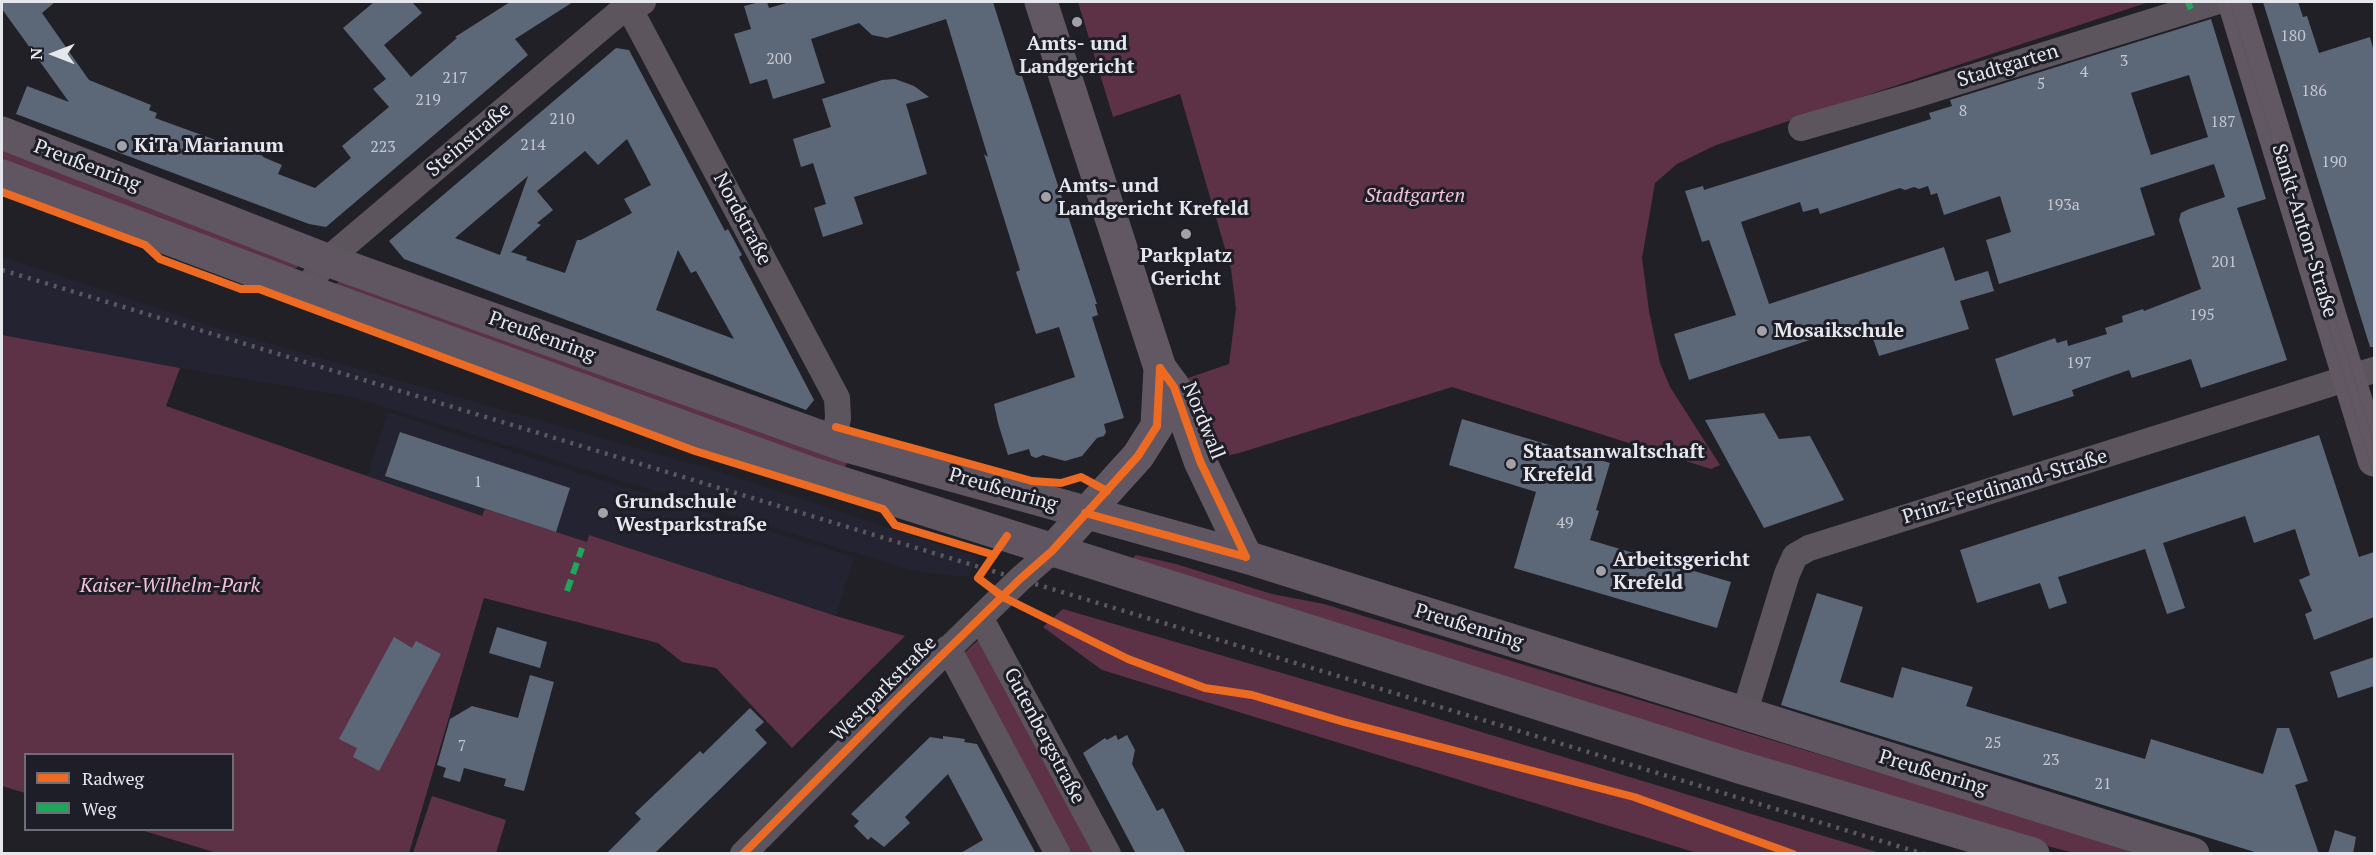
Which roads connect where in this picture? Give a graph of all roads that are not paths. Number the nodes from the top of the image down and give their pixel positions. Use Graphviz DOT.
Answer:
graph roads {
  1 [pos="1041,2"];
  2 [pos="2215,2"];
  3 [pos="2234,2"];
  4 [pos="632,3"];
  5 [pos="1801,128"];
  6 [pos="2,133"];
  7 [pos="2,176"];
  8 [pos="327,260"];
  9 [pos="305,290"];
  10 [pos="1160,368"];
  11 [pos="2362,374"];
  12 [pos="834,441"];
  13 [pos="2374,460"];
  14 [pos="1085,513"];
  15 [pos="1052,551"];
  16 [pos="1246,557"];
  17 [pos="981,619"];
  18 [pos="948,648"];
  19 [pos="1744,714"];
  20 [pos="743,854"];
  21 [pos="1058,854"];
  22 [pos="1108,854"];
  23 [pos="2032,854"];
  24 [pos="2193,854"];
  1 -- 10 [label="street, Nordwall"];
  2 -- 5 [label="street, Stadtgarten"];
  3 -- 11 [label="street, Sankt-Anton-Straße"];
  4 -- 8 [label="street, Steinstraße"];
  4 -- 12 [label="street, Nordstraße"];
  6 -- 8 [label="main road, Preußenring"];
  7 -- 9 [label="main road, Preußenring"];
  8 -- 9 [label="street, Steinstraße"];
  8 -- 12 [label="main road, Preußenring"];
  9 -- 15 [label="main road, Preußenring"];
  10 -- 14 [label="street, Nordwall"];
  10 -- 16 [label="street, Nordwall"];
  11 -- 13 [label="street, Sankt-Anton-Straße"];
  11 -- 19 [label="street, Prinz-Ferdinand-Straße"];
  12 -- 14 [label="main road, Preußenring"];
  14 -- 15 [label="street, Nordwall"];
  14 -- 16 [label="main road, Preußenring"];
  15 -- 17 [label="street, Westparkstraße"];
  15 -- 23 [label="main road, Preußenring"];
  16 -- 19 [label="main road, Preußenring"];
  17 -- 18 [label="street, Westparkstraße"];
  17 -- 22 [label="street, Gutenbergstraße"];
  18 -- 20 [label="street, Westparkstraße"];
  18 -- 21 [label="street"];
  19 -- 24 [label="main road, Preußenring"];
}
